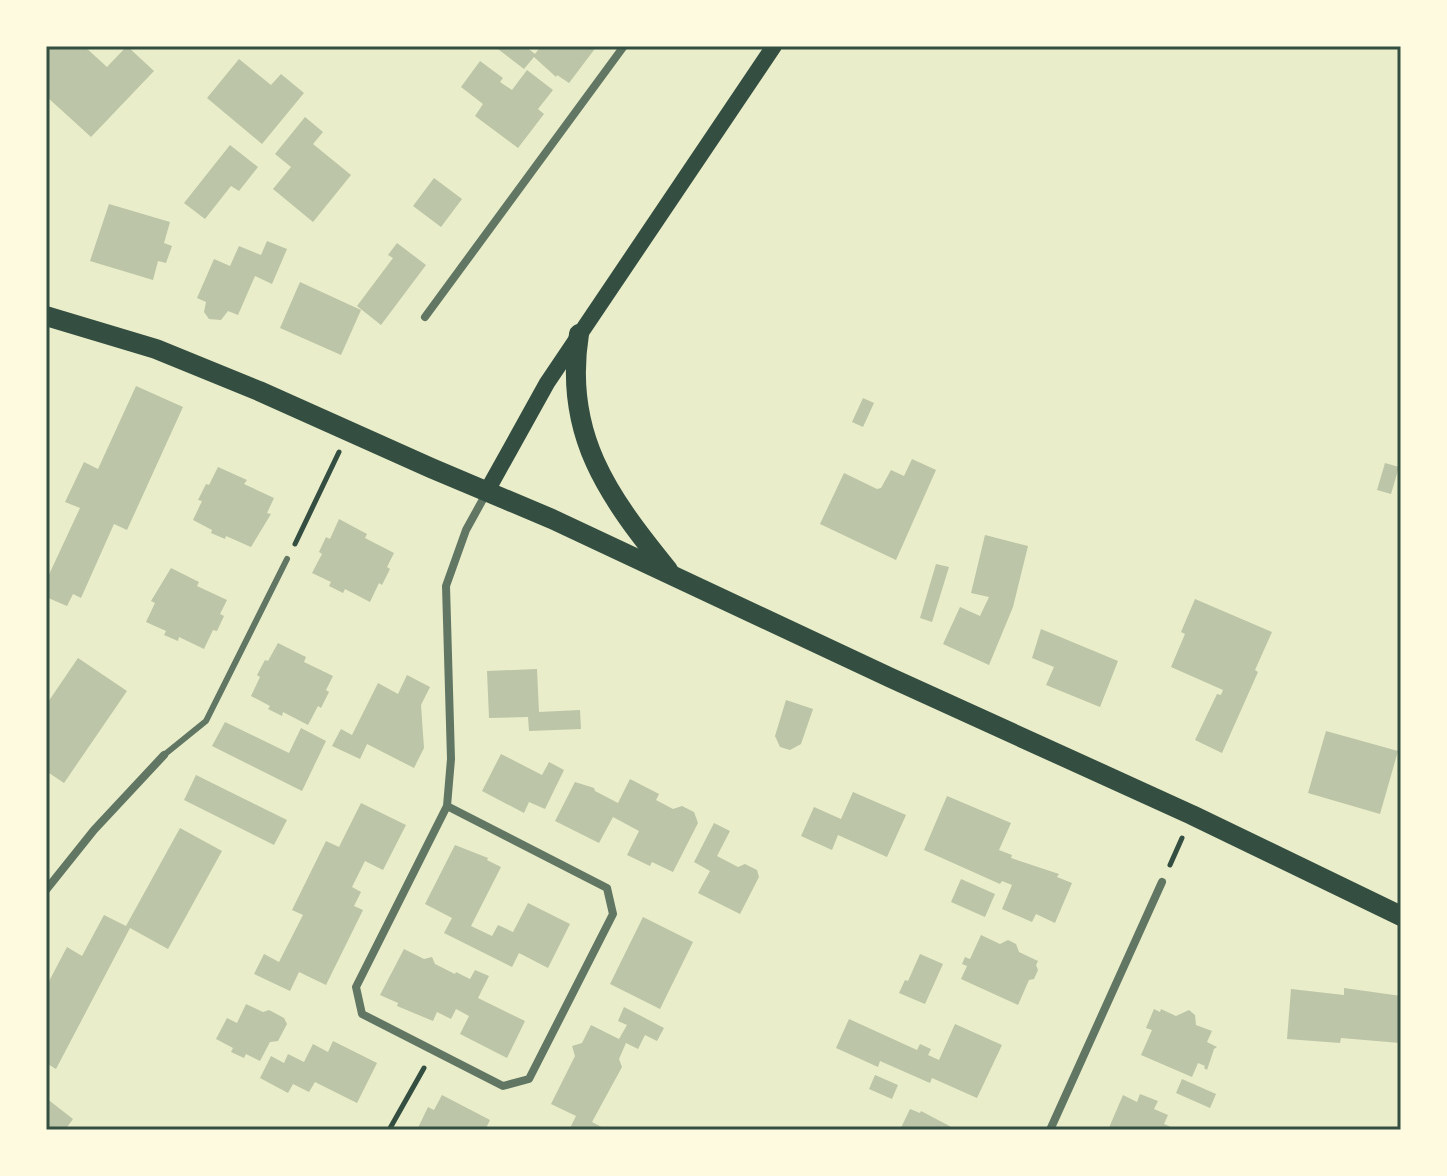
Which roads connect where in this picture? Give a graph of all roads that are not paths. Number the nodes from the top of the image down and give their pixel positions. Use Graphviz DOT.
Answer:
graph roads {
  1 [pos="624,46"];
  2 [pos="774,46"];
  3 [pos="46,316"];
  4 [pos="425,317"];
  5 [pos="579,334"];
  6 [pos="487,491"];
  7 [pos="287,559"];
  8 [pos="673,576"];
  9 [pos="164,755"];
  10 [pos="447,806"];
  11 [pos="1162,882"];
  12 [pos="46,890"];
  13 [pos="1401,916"];
  14 [pos="1050,1130"];
  1 -- 4 [label="street"];
  2 -- 5 [label="main road"];
  3 -- 6 [label="main road"];
  5 -- 6 [label="main road"];
  5 -- 8 [label="main road"];
  6 -- 8 [label="main road"];
  6 -- 10 [label="street"];
  7 -- 9 [label="lane"];
  8 -- 13 [label="main road"];
  9 -- 12 [label="street"];
  10 -- 10 [label="street"];
  11 -- 14 [label="street"];
}
